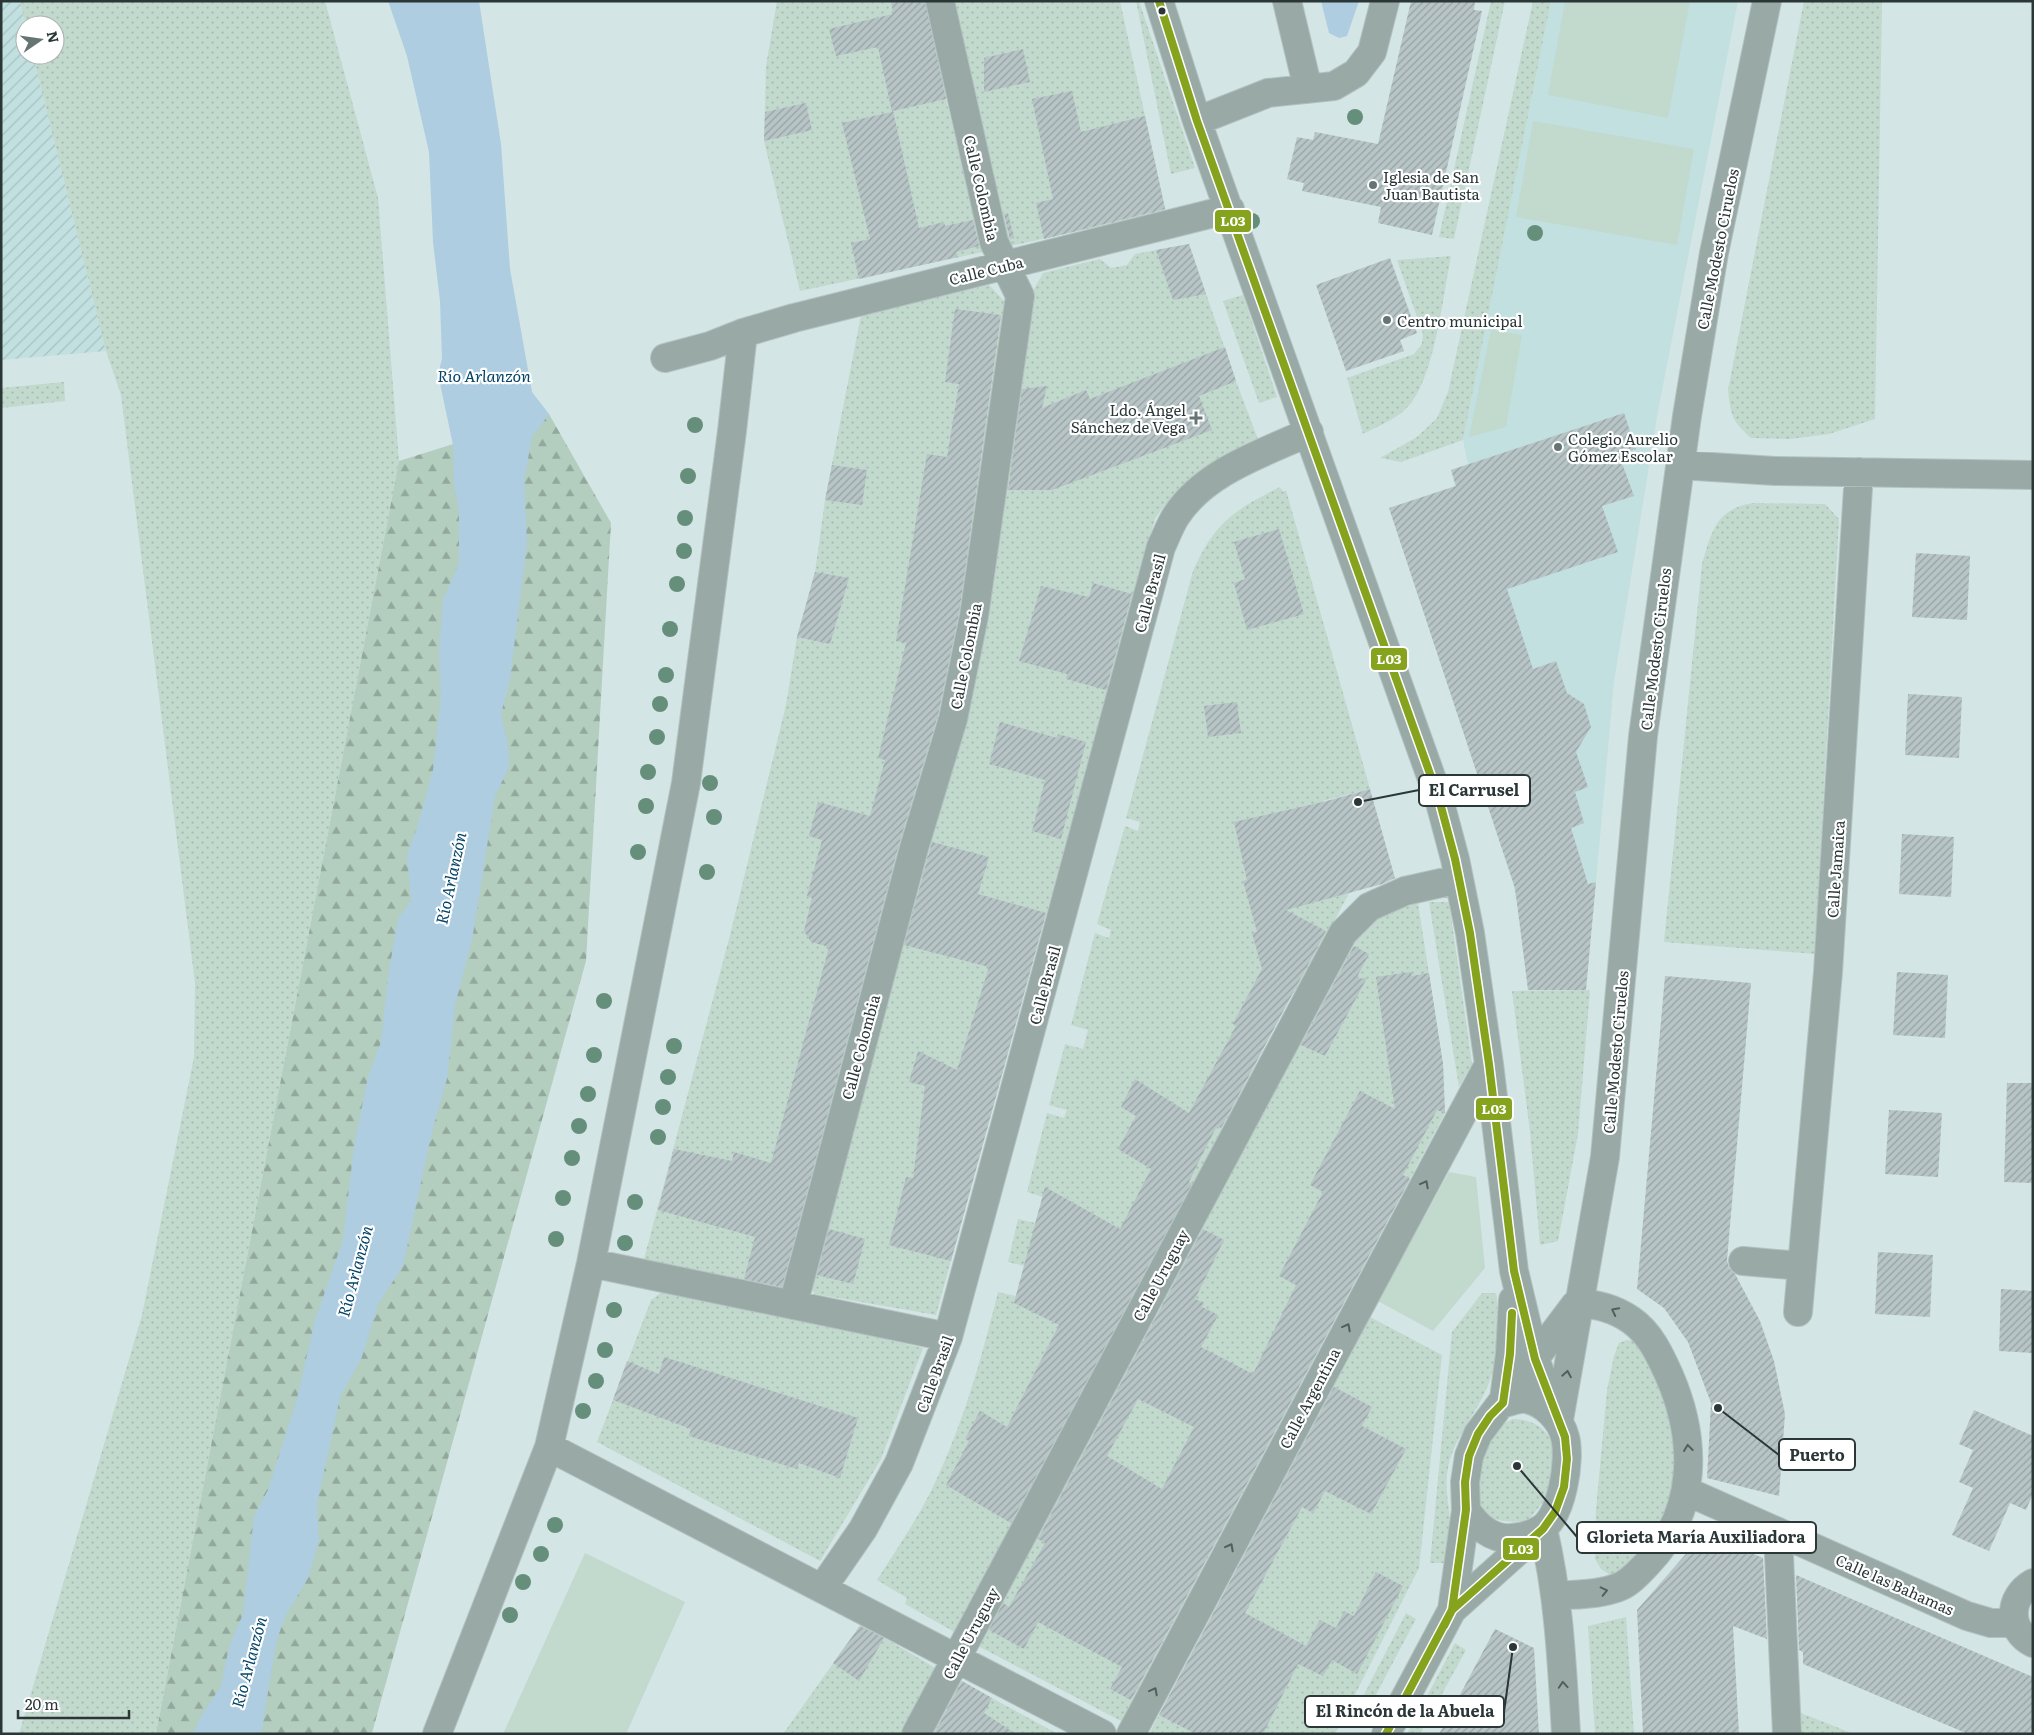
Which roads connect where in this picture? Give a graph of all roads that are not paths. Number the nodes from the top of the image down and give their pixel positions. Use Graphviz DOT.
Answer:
graph roads {
  1 [pos="940,1"];
  2 [pos="1160,1"];
  3 [pos="1287,1"];
  4 [pos="1385,1"];
  5 [pos="1767,1"];
  6 [pos="1308,89"];
  7 [pos="1197,121"];
  8 [pos="1230,209"];
  9 [pos="1004,265"];
  10 [pos="743,333"];
  11 [pos="665,358"];
  12 [pos="1309,432"];
  13 [pos="1680,465"];
  14 [pos="1859,472"];
  15 [pos="2033,475"];
  16 [pos="1459,879"];
  17 [pos="1489,1064"];
  18 [pos="1743,1261"];
  19 [pos="591,1263"];
  20 [pos="1802,1266"];
  21 [pos="1514,1271"];
  22 [pos="1578,1302"];
  23 [pos="793,1305"];
  24 [pos="1524,1306"];
  25 [pos="1798,1312"];
  26 [pos="948,1337"];
  27 [pos="1535,1359"];
  28 [pos="1503,1403"];
  29 [pos="1559,1422"];
  30 [pos="549,1447"];
  31 [pos="1686,1491"];
  32 [pos="1466,1510"];
  33 [pos="1543,1529"];
  34 [pos="1778,1533"];
  35 [pos="2033,1583"];
  36 [pos="823,1588"];
  37 [pos="1555,1596"];
  38 [pos="1452,1610"];
  39 [pos="2024,1633"];
  40 [pos="957,1657"];
  41 [pos="437,1734"];
  42 [pos="916,1734"];
  43 [pos="1102,1734"];
  44 [pos="1131,1734"];
  45 [pos="1386,1734"];
  46 [pos="1566,1734"];
  47 [pos="1787,1734"];
  1 -- 9 [label="street, Calle Colombia"];
  2 -- 7 [label="street"];
  3 -- 6 [label="street"];
  4 -- 6 [label="street"];
  5 -- 13 [label="street, Calle Modesto Ciruelos"];
  6 -- 7 [label="street"];
  7 -- 8 [label="street"];
  8 -- 9 [label="street, Calle Cuba"];
  8 -- 12 [label="street"];
  9 -- 10 [label="street, Calle Cuba"];
  9 -- 23 [label="street, Calle Colombia"];
  10 -- 11 [label="street, Calle Cuba"];
  10 -- 19 [label="street"];
  12 -- 16 [label="street"];
  12 -- 26 [label="street, Calle Brasil"];
  13 -- 14 [label="street"];
  13 -- 22 [label="street, Calle Modesto Ciruelos"];
  14 -- 15 [label="street"];
  14 -- 20 [label="street, Calle Jamaica"];
  16 -- 17 [label="street"];
  16 -- 40 [label="street, Calle Uruguay"];
  17 -- 21 [label="street"];
  44 -- 17 [label="street, Calle Argentina, one-way"];
  18 -- 20 [label="street"];
  19 -- 23 [label="street"];
  19 -- 30 [label="street"];
  20 -- 25 [label="street, Calle Jamaica"];
  21 -- 24 [label="street"];
  21 -- 28 [label="street"];
  22 -- 24 [label="street"];
  22 -- 27 [label="street, Calle Modesto Ciruelos"];
  29 -- 22 [label="street, Calle Modesto Ciruelos, one-way"];
  31 -- 22 [label="street, one-way"];
  23 -- 26 [label="street"];
  24 -- 27 [label="street"];
  26 -- 36 [label="street, Calle Brasil"];
  27 -- 28 [label="street, Calle Modesto Ciruelos"];
  27 -- 29 [label="street"];
  28 -- 29 [label="street"];
  28 -- 32 [label="street"];
  29 -- 33 [label="street"];
  30 -- 36 [label="street"];
  30 -- 41 [label="street"];
  31 -- 34 [label="street, Calle las Bahamas"];
  37 -- 31 [label="street, one-way"];
  32 -- 33 [label="street"];
  32 -- 38 [label="street"];
  33 -- 37 [label="street"];
  33 -- 38 [label="street"];
  34 -- 39 [label="street, Calle las Bahamas"];
  34 -- 47 [label="street"];
  35 -- 39 [label="street"];
  36 -- 40 [label="street"];
  46 -- 37 [label="street, one-way"];
  38 -- 45 [label="street"];
  40 -- 42 [label="street, Calle Uruguay"];
  40 -- 43 [label="street"];
}
